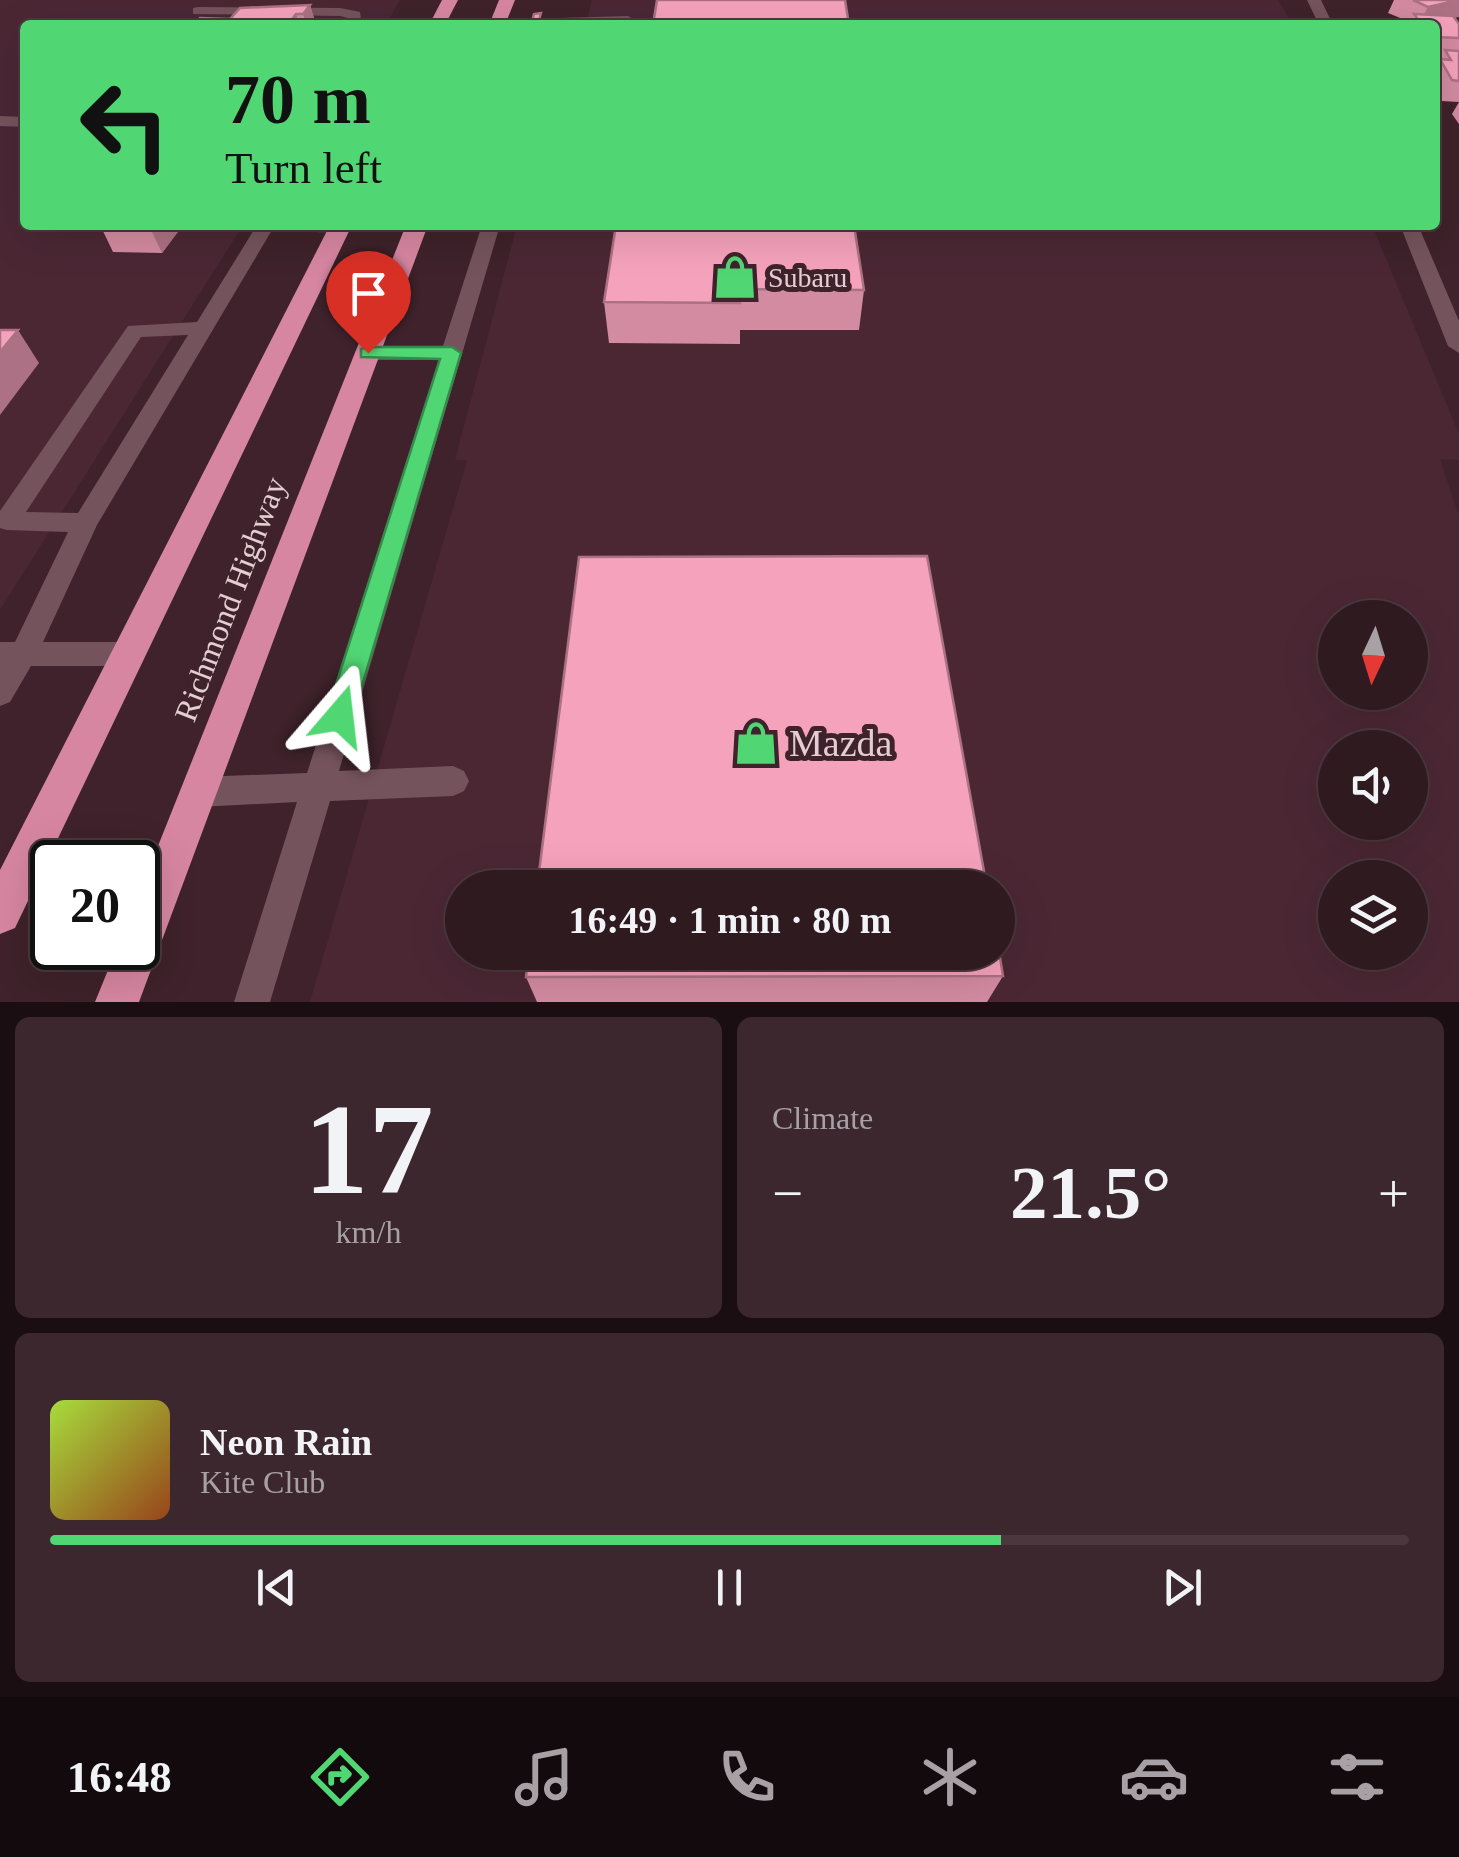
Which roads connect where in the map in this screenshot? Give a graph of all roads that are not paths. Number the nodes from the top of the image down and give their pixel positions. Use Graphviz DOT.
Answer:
graph roads {
  1 [pos="198,12"];
  2 [pos="246,12"];
  3 [pos="239,20"];
  4 [pos="356,20"];
  5 [pos="263,230"];
  6 [pos="339,230"];
  7 [pos="415,230"];
  8 [pos="489,230"];
  9 [pos="1410,230"];
  10 [pos="204,328"];
  11 [pos="1459,346"];
  12 [pos="368,353"];
  13 [pos="452,353"];
  14 [pos="85,523"];
  15 [pos="12,654"];
  16 [pos="128,654"];
  17 [pos="0,693"];
  18 [pos="454,781"];
  19 [pos="318,785"];
  20 [pos="198,792"];
  21 [pos="0,913"];
  22 [pos="117,1002"];
  23 [pos="252,1002"];
  1 -- 2 [label="street"];
  2 -- 3 [label="street"];
  2 -- 4 [label="street"];
  5 -- 10 [label="street"];
  6 -- 16 [label="highway, Richmond Highway"];
  7 -- 12 [label="highway, Richmond Highway"];
  8 -- 13 [label="street"];
  9 -- 11 [label="street"];
  10 -- 14 [label="street"];
  10 -- 14 [label="street"];
  12 -- 13 [label="street"];
  12 -- 20 [label="highway, Richmond Highway"];
  13 -- 19 [label="street"];
  14 -- 15 [label="street"];
  15 -- 16 [label="street"];
  15 -- 17 [label="street"];
  16 -- 21 [label="highway, Richmond Highway"];
  18 -- 19 [label="street"];
  19 -- 20 [label="street"];
  19 -- 23 [label="street"];
  20 -- 22 [label="highway, Richmond Highway"];
}
